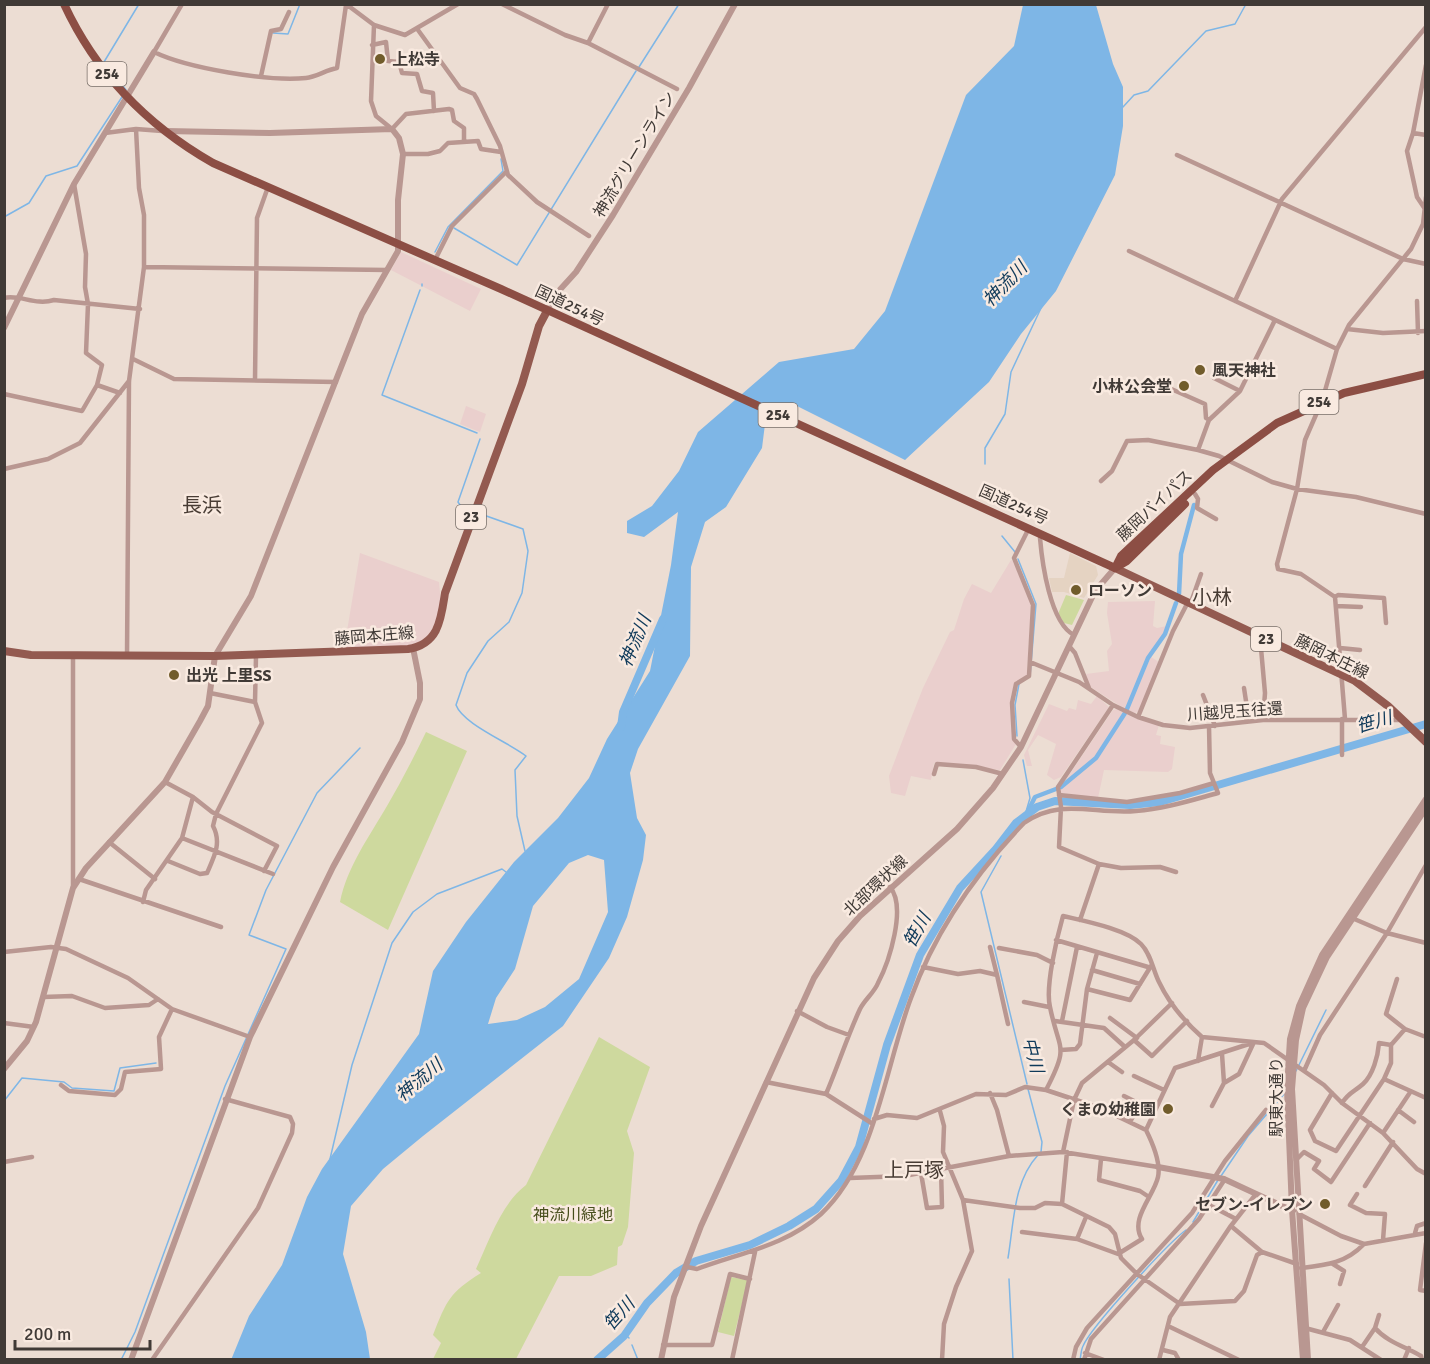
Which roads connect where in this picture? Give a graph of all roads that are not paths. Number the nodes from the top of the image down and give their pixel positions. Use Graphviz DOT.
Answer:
graph roads {
  1 [pos="64,4"];
  2 [pos="182,4"];
  3 [pos="458,4"];
  4 [pos="502,4"];
  5 [pos="608,4"];
  6 [pos="735,4"];
  7 [pos="346,5"];
  8 [pos="289,12"];
  9 [pos="374,25"];
  10 [pos="1425,27"];
  11 [pos="418,30"];
  12 [pos="588,43"];
  13 [pos="372,45"];
  14 [pos="154,52"];
  15 [pos="1425,65"];
  16 [pos="261,76"];
  17 [pos="1424,87"];
  18 [pos="677,89"];
  19 [pos="126,97"];
  20 [pos="435,111"];
  21 [pos="136,129"];
  22 [pos="392,129"];
  23 [pos="165,131"];
  24 [pos="1413,133"];
  25 [pos="103,134"];
  26 [pos="1425,135"];
  27 [pos="464,142"];
  28 [pos="501,152"];
  29 [pos="403,154"];
  30 [pos="1177,155"];
  31 [pos="506,172"];
  32 [pos="74,183"];
  33 [pos="268,187"];
  34 [pos="1425,197"];
  35 [pos="1280,203"];
  36 [pos="1425,209"];
  37 [pos="1424,229"];
  38 [pos="589,236"];
  39 [pos="399,246"];
  40 [pos="1129,251"];
  41 [pos="437,256"];
  42 [pos="1403,259"];
  43 [pos="1425,264"];
  44 [pos="144,267"];
  45 [pos="256,268"];
  46 [pos="387,270"];
  47 [pos="4,298"];
  48 [pos="18,299"];
  49 [pos="1417,301"];
  50 [pos="1235,302"];
  51 [pos="88,304"];
  52 [pos="140,309"];
  53 [pos="550,312"];
  54 [pos="1275,320"];
  55 [pos="4,328"];
  56 [pos="1347,329"];
  57 [pos="1425,332"];
  58 [pos="1418,333"];
  59 [pos="1338,349"];
  60 [pos="133,360"];
  61 [pos="1425,369"];
  62 [pos="1425,374"];
  63 [pos="1214,378"];
  64 [pos="1406,378"];
  65 [pos="1425,379"];
  66 [pos="255,380"];
  67 [pos="129,381"];
  68 [pos="336,382"];
  69 [pos="97,385"];
  70 [pos="1169,387"];
  71 [pos="1240,392"];
  72 [pos="120,393"];
  73 [pos="4,394"];
  74 [pos="1322,401"];
  75 [pos="1209,420"];
  76 [pos="1198,450"];
  77 [pos="1226,459"];
  78 [pos="4,469"];
  79 [pos="1101,481"];
  80 [pos="1297,489"];
  81 [pos="1195,494"];
  82 [pos="1425,514"];
  83 [pos="1216,519"];
  84 [pos="1011,524"];
  85 [pos="1027,532"];
  86 [pos="1040,538"];
  87 [pos="1083,551"];
  88 [pos="1115,568"];
  89 [pos="1201,574"];
  90 [pos="1335,597"];
  91 [pos="1189,604"];
  92 [pos="1336,606"];
  93 [pos="1361,607"];
  94 [pos="1386,623"];
  95 [pos="1074,635"];
  96 [pos="1260,637"];
  97 [pos="1069,646"];
  98 [pos="413,648"];
  99 [pos="1340,648"];
  100 [pos="1360,650"];
  101 [pos="4,651"];
  102 [pos="73,655"];
  103 [pos="127,656"];
  104 [pos="215,656"];
  105 [pos="255,656"];
  106 [pos="1030,662"];
  107 [pos="1057,671"];
  108 [pos="1342,674"];
  109 [pos="1244,687"];
  110 [pos="1089,688"];
  111 [pos="210,693"];
  112 [pos="1203,695"];
  113 [pos="255,702"];
  114 [pos="1113,705"];
  115 [pos="1138,717"];
  116 [pos="1343,719"];
  117 [pos="1263,720"];
  118 [pos="1246,721"];
  119 [pos="1408,725"];
  120 [pos="1212,726"];
  121 [pos="1425,742"];
  122 [pos="1021,747"];
  123 [pos="1342,755"];
  124 [pos="934,774"];
  125 [pos="1003,774"];
  126 [pos="165,782"];
  127 [pos="1214,783"];
  128 [pos="193,797"];
  129 [pos="1060,797"];
  130 [pos="1425,799"];
  131 [pos="1062,807"];
  132 [pos="1425,808"];
  133 [pos="216,814"];
  134 [pos="182,838"];
  135 [pos="109,842"];
  136 [pos="216,853"];
  137 [pos="168,861"];
  138 [pos="1099,864"];
  139 [pos="1425,865"];
  140 [pos="264,871"];
  141 [pos="1176,872"];
  142 [pos="273,874"];
  143 [pos="79,879"];
  144 [pos="155,879"];
  145 [pos="890,887"];
  146 [pos="73,888"];
  147 [pos="143,902"];
  148 [pos="1353,918"];
  149 [pos="1080,920"];
  150 [pos="221,927"];
  151 [pos="1387,933"];
  152 [pos="1056,940"];
  153 [pos="1425,944"];
  154 [pos="57,947"];
  155 [pos="990,947"];
  156 [pos="1077,947"];
  157 [pos="999,948"];
  158 [pos="4,952"];
  159 [pos="1097,953"];
  160 [pos="1053,963"];
  161 [pos="1150,966"];
  162 [pos="923,967"];
  163 [pos="1092,970"];
  164 [pos="997,975"];
  165 [pos="1397,979"];
  166 [pos="1140,984"];
  167 [pos="1087,989"];
  168 [pos="43,997"];
  169 [pos="158,999"];
  170 [pos="1024,1002"];
  171 [pos="1172,1003"];
  172 [pos="1049,1006"];
  173 [pos="172,1009"];
  174 [pos="797,1011"];
  175 [pos="1110,1018"];
  176 [pos="1055,1021"];
  177 [pos="1062,1021"];
  178 [pos="1187,1022"];
  179 [pos="4,1023"];
  180 [pos="1008,1024"];
  181 [pos="1083,1025"];
  182 [pos="34,1027"];
  183 [pos="1406,1029"];
  184 [pos="849,1035"];
  185 [pos="1425,1036"];
  186 [pos="250,1037"];
  187 [pos="1202,1037"];
  188 [pos="1136,1039"];
  189 [pos="1254,1042"];
  190 [pos="1391,1045"];
  191 [pos="1125,1047"];
  192 [pos="1061,1050"];
  193 [pos="1222,1054"];
  194 [pos="1291,1060"];
  195 [pos="1198,1061"];
  196 [pos="1108,1062"];
  197 [pos="4,1069"];
  198 [pos="1304,1071"];
  199 [pos="1122,1072"];
  200 [pos="1134,1076"];
  201 [pos="1384,1079"];
  202 [pos="766,1082"];
  203 [pos="1224,1083"];
  204 [pos="61,1085"];
  205 [pos="1046,1090"];
  206 [pos="1164,1090"];
  207 [pos="1411,1091"];
  208 [pos="990,1093"];
  209 [pos="1332,1093"];
  210 [pos="826,1094"];
  211 [pos="1124,1096"];
  212 [pos="1425,1098"];
  213 [pos="225,1099"];
  214 [pos="1074,1100"];
  215 [pos="1342,1103"];
  216 [pos="1212,1106"];
  217 [pos="1266,1110"];
  218 [pos="1398,1110"];
  219 [pos="940,1111"];
  220 [pos="1360,1116"];
  221 [pos="872,1122"];
  222 [pos="1130,1122"];
  223 [pos="1414,1122"];
  224 [pos="1370,1123"];
  225 [pos="1146,1130"];
  226 [pos="1383,1133"];
  227 [pos="1393,1142"];
  228 [pos="1065,1152"];
  229 [pos="1009,1156"];
  230 [pos="32,1157"];
  231 [pos="1101,1159"];
  232 [pos="1296,1160"];
  233 [pos="4,1162"];
  234 [pos="1158,1167"];
  235 [pos="948,1168"];
  236 [pos="941,1169"];
  237 [pos="921,1173"];
  238 [pos="1425,1174"];
  239 [pos="850,1178"];
  240 [pos="1222,1178"];
  241 [pos="1365,1186"];
  242 [pos="1256,1194"];
  243 [pos="1357,1194"];
  244 [pos="1149,1197"];
  245 [pos="963,1200"];
  246 [pos="1062,1204"];
  247 [pos="1209,1205"];
  248 [pos="1292,1210"];
  249 [pos="1299,1214"];
  250 [pos="1086,1217"];
  251 [pos="1236,1219"];
  252 [pos="1425,1223"];
  253 [pos="1231,1226"];
  254 [pos="1022,1232"];
  255 [pos="1415,1233"];
  256 [pos="1425,1233"];
  257 [pos="1077,1239"];
  258 [pos="1383,1240"];
  259 [pos="1425,1243"];
  260 [pos="1364,1244"];
  261 [pos="755,1252"];
  262 [pos="1262,1252"];
  263 [pos="1118,1254"];
  264 [pos="1333,1264"];
  265 [pos="1299,1266"];
  266 [pos="690,1268"];
  267 [pos="1137,1274"];
  268 [pos="750,1279"];
  269 [pos="1146,1280"];
  270 [pos="1340,1284"];
  271 [pos="1425,1292"];
  272 [pos="1180,1304"];
  273 [pos="1338,1305"];
  274 [pos="1379,1316"];
  275 [pos="1168,1326"];
  276 [pos="1305,1328"];
  277 [pos="1375,1329"];
  278 [pos="1323,1332"];
  279 [pos="663,1346"];
  280 [pos="1362,1347"];
  281 [pos="1409,1348"];
  282 [pos="1163,1350"];
  283 [pos="1085,1353"];
  284 [pos="1098,1358"];
  285 [pos="130,1359"];
  286 [pos="152,1359"];
  287 [pos="661,1359"];
  288 [pos="732,1359"];
  289 [pos="942,1359"];
  290 [pos="1073,1359"];
  291 [pos="1084,1359"];
  292 [pos="1104,1359"];
  293 [pos="1160,1359"];
  294 [pos="1179,1359"];
  295 [pos="1239,1359"];
  296 [pos="1303,1359"];
  297 [pos="1308,1359"];
  298 [pos="1381,1359"];
  299 [pos="1404,1359"];
  300 [pos="1422,1359"];
  1 -- 19 [label="highway, 国道254号 / 254"];
  2 -- 14 [label="street"];
  3 -- 11 [label="street"];
  4 -- 12 [label="street"];
  5 -- 12 [label="street"];
  6 -- 53 [label="street, 神流グリーンライン"];
  7 -- 9 [label="street"];
  7 -- 16 [label="street"];
  8 -- 16 [label="street"];
  9 -- 11 [label="street"];
  9 -- 13 [label="street"];
  10 -- 35 [label="street"];
  11 -- 28 [label="street"];
  12 -- 18 [label="street"];
  13 -- 20 [label="street"];
  13 -- 22 [label="street"];
  14 -- 16 [label="street"];
  14 -- 19 [label="street"];
  15 -- 17 [label="street"];
  17 -- 24 [label="street"];
  19 -- 23 [label="highway, 国道254号 / 254"];
  19 -- 25 [label="street"];
  20 -- 22 [label="street"];
  20 -- 27 [label="street"];
  21 -- 23 [label="street"];
  21 -- 25 [label="street"];
  21 -- 44 [label="street"];
  22 -- 23 [label="street"];
  22 -- 29 [label="street"];
  23 -- 33 [label="highway, 国道254号 / 254"];
  24 -- 26 [label="street"];
  24 -- 36 [label="street"];
  25 -- 32 [label="street"];
  27 -- 28 [label="street"];
  27 -- 29 [label="street"];
  28 -- 31 [label="street"];
  29 -- 39 [label="street"];
  30 -- 35 [label="street"];
  31 -- 38 [label="street"];
  31 -- 41 [label="street"];
  32 -- 48 [label="street"];
  32 -- 51 [label="street"];
  33 -- 39 [label="highway, 国道254号 / 254"];
  33 -- 45 [label="street"];
  34 -- 36 [label="street"];
  35 -- 42 [label="street"];
  35 -- 50 [label="street"];
  36 -- 37 [label="street"];
  37 -- 42 [label="street"];
  39 -- 46 [label="street"];
  39 -- 53 [label="highway, 国道254号 / 254"];
  40 -- 50 [label="street"];
  42 -- 43 [label="street"];
  42 -- 56 [label="street"];
  44 -- 45 [label="street"];
  44 -- 52 [label="street"];
  45 -- 46 [label="street"];
  45 -- 66 [label="street"];
  46 -- 68 [label="street"];
  47 -- 48 [label="street"];
  48 -- 51 [label="street"];
  48 -- 55 [label="street"];
  49 -- 58 [label="street"];
  50 -- 54 [label="street"];
  51 -- 52 [label="street"];
  51 -- 69 [label="street"];
  52 -- 60 [label="street"];
  53 -- 87 [label="highway, 国道254号 / 254"];
  53 -- 98 [label="main road, 藤岡本庄線 / 23"];
  54 -- 59 [label="street"];
  54 -- 71 [label="street"];
  56 -- 58 [label="street"];
  56 -- 59 [label="street"];
  57 -- 58 [label="street"];
  59 -- 74 [label="street"];
  60 -- 66 [label="street"];
  60 -- 67 [label="street"];
  61 -- 64 [label="street"];
  62 -- 64 [label="highway, 藤岡バイパス / 254"];
  63 -- 71 [label="street"];
  64 -- 65 [label="street"];
  64 -- 74 [label="highway, 藤岡バイパス / 254"];
  66 -- 68 [label="street"];
  67 -- 72 [label="street"];
  67 -- 103 [label="street"];
  68 -- 104 [label="street"];
  69 -- 72 [label="street"];
  69 -- 73 [label="street"];
  70 -- 75 [label="street"];
  71 -- 75 [label="street"];
  72 -- 78 [label="street"];
  74 -- 77 [label="highway, 藤岡バイパス / 254"];
  74 -- 80 [label="street"];
  75 -- 76 [label="street"];
  76 -- 77 [label="street"];
  76 -- 79 [label="street"];
  77 -- 80 [label="street"];
  77 -- 81 [label="highway, 藤岡バイパス / 254"];
  77 -- 88 [label="highway, 藤岡バイパス / 254"];
  80 -- 82 [label="street"];
  80 -- 90 [label="street"];
  81 -- 83 [label="street"];
  81 -- 88 [label="highway, 藤岡バイパス / 254"];
  84 -- 85 [label="street"];
  85 -- 86 [label="street"];
  85 -- 106 [label="street"];
  86 -- 87 [label="street"];
  86 -- 95 [label="street"];
  87 -- 88 [label="highway, 国道254号 / 254"];
  88 -- 91 [label="main road, 藤岡本庄線 / 23"];
  88 -- 95 [label="street, 北部環状線"];
  89 -- 91 [label="street"];
  90 -- 92 [label="street"];
  90 -- 94 [label="street"];
  91 -- 96 [label="main road, 藤岡本庄線 / 23"];
  91 -- 115 [label="street"];
  92 -- 93 [label="street"];
  92 -- 99 [label="street"];
  95 -- 97 [label="street, 北部環状線"];
  96 -- 108 [label="main road, 藤岡本庄線 / 23"];
  96 -- 117 [label="street"];
  97 -- 107 [label="street, 北部環状線"];
  97 -- 110 [label="street"];
  98 -- 105 [label="main road, 藤岡本庄線"];
  98 -- 186 [label="street"];
  99 -- 100 [label="street"];
  99 -- 108 [label="street"];
  101 -- 102 [label="main road, 藤岡本庄線"];
  102 -- 103 [label="main road, 藤岡本庄線"];
  102 -- 146 [label="street"];
  103 -- 104 [label="main road, 藤岡本庄線"];
  104 -- 105 [label="main road, 藤岡本庄線"];
  104 -- 111 [label="street"];
  105 -- 113 [label="street"];
  106 -- 107 [label="street, 川越児玉往還"];
  106 -- 122 [label="street"];
  107 -- 110 [label="street, 川越児玉往還"];
  107 -- 122 [label="street, 北部環状線"];
  108 -- 116 [label="street"];
  108 -- 119 [label="main road, 藤岡本庄線 / 23"];
  109 -- 118 [label="street"];
  110 -- 114 [label="street, 川越児玉往還"];
  111 -- 113 [label="street"];
  111 -- 126 [label="street"];
  112 -- 120 [label="street"];
  113 -- 133 [label="street"];
  114 -- 115 [label="street, 川越児玉往還"];
  114 -- 129 [label="street"];
  115 -- 120 [label="street, 川越児玉往還"];
  116 -- 117 [label="street, 川越児玉往還"];
  116 -- 119 [label="street, 川越児玉往還"];
  116 -- 123 [label="street"];
  117 -- 118 [label="street, 川越児玉往還"];
  118 -- 120 [label="street, 川越児玉往還"];
  119 -- 121 [label="main road, 藤岡本庄線 / 23"];
  120 -- 127 [label="street"];
  122 -- 125 [label="street, 北部環状線"];
  124 -- 125 [label="street"];
  125 -- 145 [label="street, 北部環状線"];
  126 -- 128 [label="street"];
  126 -- 135 [label="street"];
  127 -- 129 [label="street"];
  127 -- 131 [label="street"];
  128 -- 133 [label="street"];
  128 -- 134 [label="street"];
  129 -- 131 [label="street"];
  130 -- 194 [label="street, 駅東大通り"];
  131 -- 138 [label="street"];
  131 -- 162 [label="street"];
  132 -- 148 [label="street, 駅東大通り"];
  133 -- 136 [label="street"];
  133 -- 140 [label="street"];
  134 -- 136 [label="street"];
  134 -- 137 [label="street"];
  135 -- 143 [label="street"];
  135 -- 144 [label="street"];
  136 -- 137 [label="street"];
  136 -- 140 [label="street"];
  137 -- 144 [label="street"];
  138 -- 141 [label="street"];
  138 -- 149 [label="street"];
  139 -- 151 [label="street"];
  140 -- 142 [label="street"];
  143 -- 146 [label="street"];
  143 -- 147 [label="street"];
  144 -- 147 [label="street"];
  145 -- 174 [label="street, 北部環状線"];
  145 -- 184 [label="street"];
  146 -- 154 [label="street"];
  147 -- 150 [label="street"];
  148 -- 151 [label="street"];
  148 -- 194 [label="street, 駅東大通り"];
  149 -- 152 [label="street"];
  149 -- 161 [label="street"];
  151 -- 153 [label="street"];
  151 -- 198 [label="street"];
  152 -- 156 [label="street"];
  152 -- 160 [label="street"];
  154 -- 158 [label="street"];
  154 -- 168 [label="street"];
  154 -- 169 [label="street"];
  155 -- 164 [label="street"];
  156 -- 159 [label="street"];
  156 -- 177 [label="street"];
  157 -- 160 [label="street"];
  159 -- 161 [label="street"];
  159 -- 163 [label="street"];
  160 -- 172 [label="street"];
  161 -- 166 [label="street"];
  161 -- 171 [label="street"];
  162 -- 164 [label="street"];
  162 -- 221 [label="street"];
  163 -- 166 [label="street"];
  163 -- 167 [label="street"];
  164 -- 180 [label="street"];
  165 -- 183 [label="street"];
  166 -- 167 [label="street"];
  167 -- 181 [label="street"];
  168 -- 169 [label="street"];
  168 -- 182 [label="street"];
  169 -- 173 [label="street"];
  170 -- 172 [label="street"];
  171 -- 178 [label="street"];
  171 -- 188 [label="street"];
  172 -- 176 [label="street"];
  173 -- 186 [label="street"];
  173 -- 204 [label="street"];
  174 -- 184 [label="street"];
  174 -- 202 [label="street, 北部環状線"];
  175 -- 188 [label="street"];
  176 -- 177 [label="street"];
  176 -- 192 [label="street"];
  177 -- 181 [label="street"];
  178 -- 187 [label="street"];
  178 -- 188 [label="street"];
  179 -- 182 [label="street"];
  181 -- 191 [label="street"];
  181 -- 192 [label="street"];
  182 -- 197 [label="street"];
  183 -- 185 [label="street"];
  183 -- 190 [label="street"];
  184 -- 210 [label="street"];
  186 -- 213 [label="street"];
  187 -- 189 [label="street"];
  187 -- 195 [label="street"];
  188 -- 191 [label="street"];
  189 -- 193 [label="street"];
  189 -- 194 [label="street"];
  189 -- 203 [label="street"];
  190 -- 201 [label="street"];
  190 -- 215 [label="street"];
  191 -- 196 [label="street"];
  192 -- 205 [label="street"];
  193 -- 195 [label="street"];
  193 -- 203 [label="street"];
  194 -- 198 [label="street"];
  194 -- 232 [label="street, 駅東大通り"];
  194 -- 248 [label="street, 駅東大通り"];
  195 -- 206 [label="street"];
  196 -- 199 [label="street"];
  196 -- 214 [label="street"];
  198 -- 209 [label="street"];
  200 -- 206 [label="street"];
  201 -- 207 [label="street"];
  201 -- 220 [label="street"];
  202 -- 210 [label="street"];
  202 -- 266 [label="street, 北部環状線"];
  203 -- 216 [label="street"];
  205 -- 208 [label="street"];
  205 -- 214 [label="street"];
  206 -- 225 [label="street"];
  207 -- 212 [label="street"];
  207 -- 218 [label="street"];
  208 -- 219 [label="street"];
  208 -- 229 [label="street"];
  209 -- 215 [label="street"];
  209 -- 220 [label="street"];
  210 -- 221 [label="street"];
  211 -- 222 [label="street"];
  213 -- 285 [label="street"];
  213 -- 286 [label="street"];
  214 -- 222 [label="street"];
  214 -- 228 [label="street"];
  215 -- 220 [label="street"];
  217 -- 240 [label="street"];
  218 -- 223 [label="street"];
  218 -- 226 [label="street"];
  219 -- 221 [label="street"];
  219 -- 235 [label="street"];
  220 -- 224 [label="street"];
  221 -- 239 [label="street"];
  222 -- 225 [label="street"];
  224 -- 226 [label="street"];
  224 -- 232 [label="street"];
  225 -- 234 [label="street"];
  226 -- 227 [label="street"];
  227 -- 238 [label="street"];
  227 -- 241 [label="street"];
  228 -- 229 [label="street"];
  228 -- 231 [label="street"];
  228 -- 246 [label="street"];
  229 -- 235 [label="street"];
  230 -- 233 [label="street"];
  231 -- 234 [label="street"];
  231 -- 244 [label="street"];
  232 -- 249 [label="street, 駅東大通り"];
  234 -- 240 [label="street"];
  234 -- 244 [label="street"];
  235 -- 236 [label="street"];
  235 -- 245 [label="street"];
  236 -- 237 [label="street"];
  236 -- 237 [label="street"];
  237 -- 239 [label="street"];
  239 -- 261 [label="street"];
  240 -- 242 [label="street"];
  240 -- 247 [label="street"];
  240 -- 267 [label="street"];
  242 -- 248 [label="street"];
  242 -- 251 [label="street"];
  243 -- 258 [label="street"];
  244 -- 263 [label="street"];
  245 -- 246 [label="street"];
  245 -- 289 [label="street"];
  246 -- 250 [label="street"];
  247 -- 251 [label="street"];
  247 -- 269 [label="street"];
  248 -- 249 [label="street"];
  248 -- 265 [label="street, 駅東大通り"];
  249 -- 260 [label="street"];
  249 -- 265 [label="street, 駅東大通り"];
  250 -- 257 [label="street"];
  250 -- 263 [label="street"];
  251 -- 253 [label="street"];
  252 -- 255 [label="street"];
  253 -- 262 [label="street"];
  253 -- 272 [label="street"];
  254 -- 257 [label="street"];
  255 -- 256 [label="street"];
  255 -- 258 [label="street"];
  257 -- 263 [label="street"];
  258 -- 260 [label="street"];
  259 -- 271 [label="street"];
  260 -- 264 [label="street"];
  261 -- 266 [label="street"];
  261 -- 268 [label="street"];
  262 -- 265 [label="street"];
  262 -- 272 [label="street"];
  263 -- 267 [label="street"];
  264 -- 265 [label="street"];
  264 -- 270 [label="street"];
  265 -- 276 [label="street, 駅東大通り"];
  265 -- 296 [label="street, 駅東大通り"];
  266 -- 279 [label="street"];
  267 -- 269 [label="street"];
  267 -- 290 [label="street"];
  268 -- 279 [label="street"];
  268 -- 288 [label="street"];
  269 -- 272 [label="street"];
  269 -- 283 [label="street"];
  272 -- 275 [label="street"];
  273 -- 278 [label="street"];
  274 -- 277 [label="street"];
  275 -- 282 [label="street"];
  275 -- 295 [label="street"];
  276 -- 278 [label="street"];
  276 -- 297 [label="street, 駅東大通り"];
  277 -- 280 [label="street"];
  277 -- 281 [label="street"];
  278 -- 280 [label="street"];
  279 -- 287 [label="street"];
  280 -- 298 [label="street"];
  281 -- 299 [label="street"];
  281 -- 300 [label="street"];
  282 -- 293 [label="street"];
  282 -- 294 [label="street"];
  283 -- 284 [label="street"];
  283 -- 291 [label="street"];
  284 -- 292 [label="street"];
}
